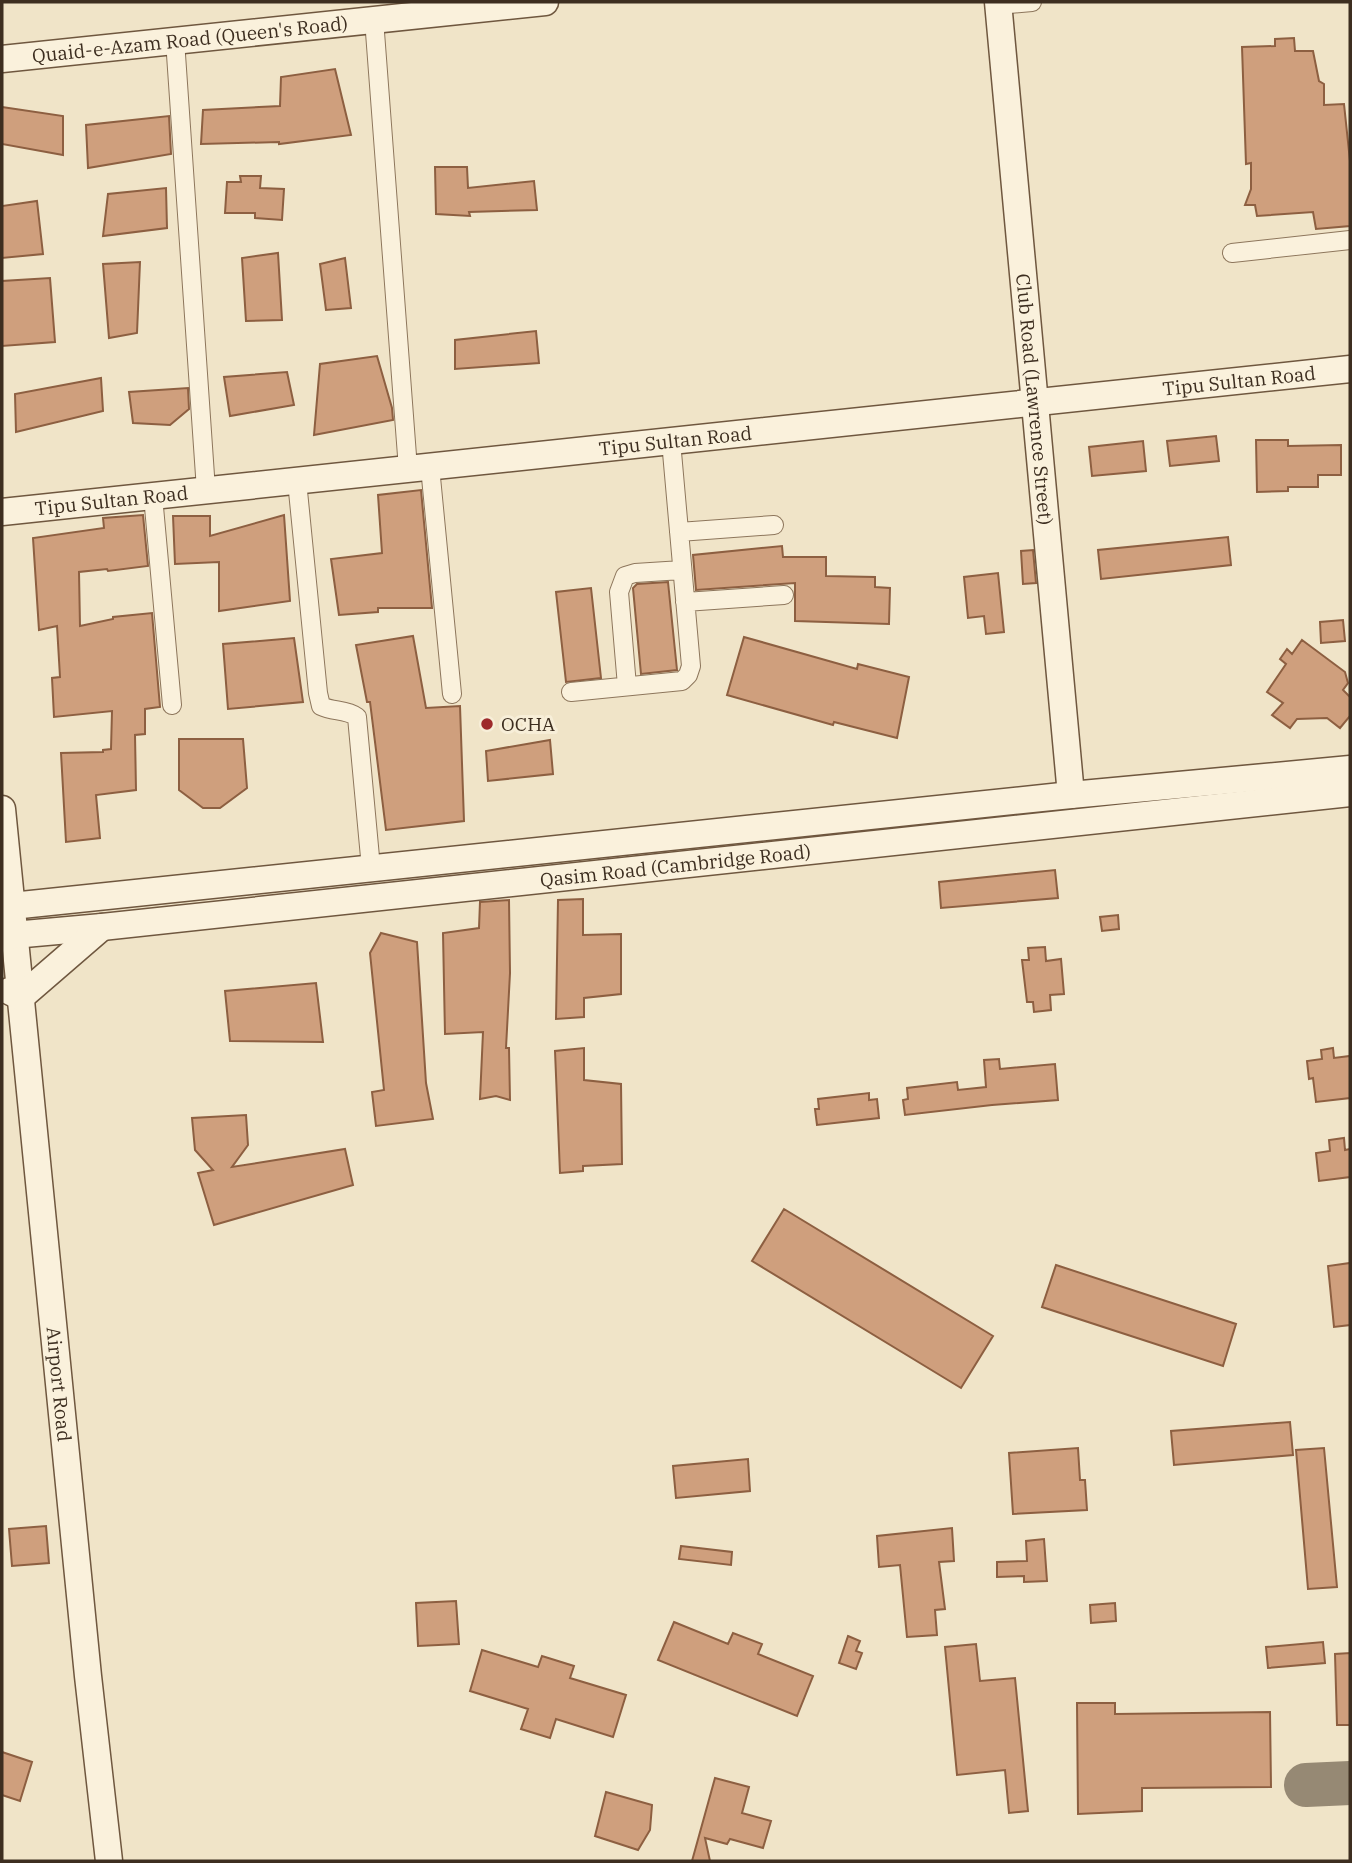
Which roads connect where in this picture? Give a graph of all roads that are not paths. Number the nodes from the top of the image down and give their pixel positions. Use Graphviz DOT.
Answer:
graph roads {
  1 [pos="545,2"];
  2 [pos="1032,2"];
  3 [pos="998,4"];
  4 [pos="374,19"];
  5 [pos="175,40"];
  6 [pos="2,59"];
  7 [pos="1350,240"];
  8 [pos="1232,253"];
  9 [pos="1350,369"];
  10 [pos="1035,402"];
  11 [pos="671,441"];
  12 [pos="419,468"];
  13 [pos="297,481"];
  14 [pos="206,490"];
  15 [pos="153,496"];
  16 [pos="2,512"];
  17 [pos="774,525"];
  18 [pos="679,532"];
  19 [pos="682,570"];
  20 [pos="784,595"];
  21 [pos="685,602"];
  22 [pos="627,686"];
  23 [pos="571,692"];
  24 [pos="452,694"];
  25 [pos="172,705"];
  26 [pos="1350,769"];
  27 [pos="1350,793"];
  28 [pos="1071,795"];
  29 [pos="2,809"];
  30 [pos="371,868"];
  31 [pos="7,906"];
  32 [pos="102,927"];
  33 [pos="8,935"];
  34 [pos="11,992"];
  35 [pos="109,1861"];
  1 -- 4 [label="main road, Quaid-e-Azam Road (Queen's Road)"];
  2 -- 3 [label="street"];
  3 -- 10 [label="main road, Club Road (Lawrence Street)"];
  4 -- 5 [label="main road, Quaid-e-Azam Road (Queen's Road)"];
  4 -- 12 [label="street"];
  5 -- 6 [label="main road, Quaid-e-Azam Road (Queen's Road)"];
  5 -- 14 [label="street"];
  7 -- 8 [label="street"];
  9 -- 10 [label="main road, Tipu Sultan Road"];
  10 -- 11 [label="main road, Tipu Sultan Road"];
  10 -- 28 [label="main road, Club Road (Lawrence Street)"];
  11 -- 12 [label="main road, Tipu Sultan Road"];
  11 -- 18 [label="street"];
  12 -- 13 [label="main road, Tipu Sultan Road"];
  12 -- 24 [label="street"];
  13 -- 14 [label="main road, Tipu Sultan Road"];
  13 -- 30 [label="street"];
  14 -- 15 [label="main road, Tipu Sultan Road"];
  15 -- 16 [label="main road, Tipu Sultan Road"];
  15 -- 25 [label="street"];
  17 -- 18 [label="street"];
  18 -- 19 [label="street"];
  19 -- 21 [label="street"];
  19 -- 22 [label="street"];
  20 -- 21 [label="street"];
  21 -- 22 [label="street"];
  22 -- 23 [label="street"];
  26 -- 28 [label="main road, Qasim Road (Cambridge Road)"];
  27 -- 32 [label="main road, Qasim Road (Cambridge Road)"];
  28 -- 30 [label="main road, Qasim Road (Cambridge Road)"];
  29 -- 31 [label="main road, Airport Road"];
  30 -- 31 [label="main road, Qasim Road (Cambridge Road)"];
  31 -- 33 [label="main road, Airport Road"];
  32 -- 33 [label="main road, Qasim Road (Cambridge Road)"];
  32 -- 34 [label="main road"];
  33 -- 34 [label="main road, Airport Road"];
  34 -- 35 [label="main road, Airport Road"];
}
